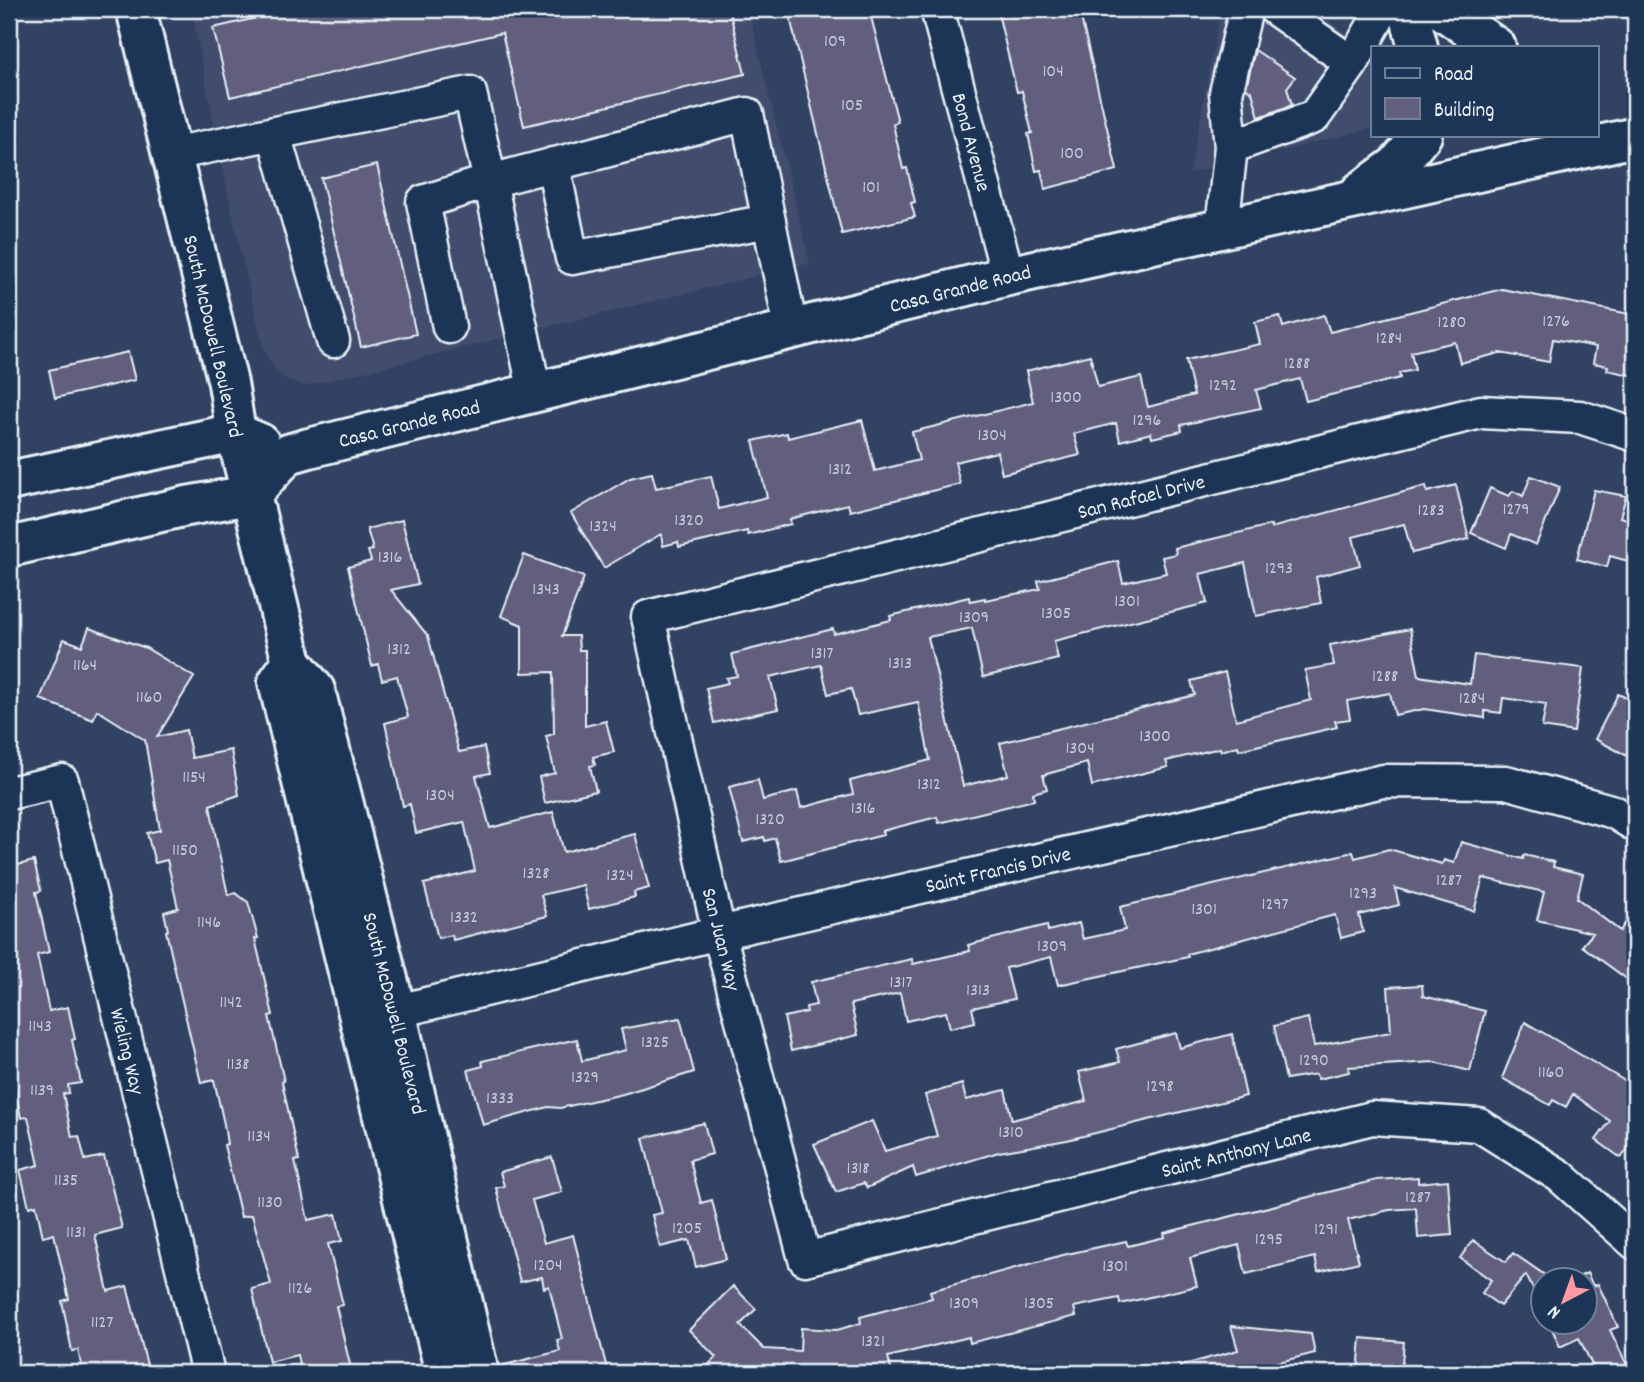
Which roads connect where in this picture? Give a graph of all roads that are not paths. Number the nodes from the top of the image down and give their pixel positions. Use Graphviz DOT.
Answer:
graph roads {
  1 [pos="136,9"];
  2 [pos="937,9"];
  3 [pos="1246,9"];
  4 [pos="1275,9"];
  5 [pos="1383,9"];
  6 [pos="1408,9"];
  7 [pos="1441,9"];
  8 [pos="1418,46"];
  9 [pos="1495,46"];
  10 [pos="1352,63"];
  11 [pos="1598,117"];
  12 [pos="274,134"];
  13 [pos="1421,136"];
  14 [pos="1634,139"];
  15 [pos="1231,147"];
  16 [pos="172,154"];
  17 [pos="553,164"];
  18 [pos="490,181"];
  19 [pos="1350,200"];
  20 [pos="769,221"];
  21 [pos="1222,228"];
  22 [pos="1008,276"];
  23 [pos="450,327"];
  24 [pos="791,329"];
  25 [pos="333,341"];
  26 [pos="535,393"];
  27 [pos="236,433"];
  28 [pos="1635,435"];
  29 [pos="288,454"];
  30 [pos="9,481"];
  31 [pos="250,495"];
  32 [pos="9,547"];
  33 [pos="648,617"];
  34 [pos="9,793"];
  35 [pos="1635,825"];
  36 [pos="719,933"];
  37 [pos="379,1015"];
  38 [pos="1635,1243"];
  39 [pos="805,1259"];
  40 [pos="208,1373"];
  41 [pos="445,1373"];
  42 [pos="480,1373"];
  1 -- 16 [label="main road, South McDowell Boulevard"];
  2 -- 22 [label="street, Bond Avenue"];
  3 -- 15 [label="street"];
  4 -- 10 [label="street"];
  5 -- 10 [label="street"];
  6 -- 8 [label="main road"];
  7 -- 9 [label="main road"];
  10 -- 15 [label="street"];
  11 -- 14 [label="main road"];
  12 -- 16 [label="street"];
  12 -- 18 [label="street"];
  12 -- 25 [label="street"];
  13 -- 19 [label="main road"];
  14 -- 19 [label="main road, Casa Grande Road"];
  15 -- 21 [label="street"];
  16 -- 27 [label="main road, South McDowell Boulevard"];
  17 -- 18 [label="street"];
  17 -- 20 [label="street"];
  17 -- 20 [label="street"];
  18 -- 23 [label="street"];
  18 -- 26 [label="street"];
  19 -- 21 [label="main road, Casa Grande Road"];
  20 -- 24 [label="street"];
  21 -- 22 [label="main road, Casa Grande Road"];
  22 -- 24 [label="main road, Casa Grande Road"];
  24 -- 26 [label="main road, Casa Grande Road"];
  26 -- 29 [label="main road, Casa Grande Road"];
  27 -- 29 [label="main road"];
  27 -- 30 [label="main road"];
  27 -- 31 [label="main road, South McDowell Boulevard"];
  28 -- 33 [label="street, San Rafael Drive"];
  29 -- 31 [label="main road"];
  31 -- 32 [label="main road"];
  31 -- 37 [label="main road, South McDowell Boulevard"];
  33 -- 36 [label="street, San Juan Way"];
  34 -- 40 [label="street, Wieling Way"];
  35 -- 36 [label="street, Saint Francis Drive"];
  36 -- 37 [label="street, Saint Francis Drive"];
  36 -- 39 [label="street, San Juan Way"];
  37 -- 41 [label="main road, South McDowell Boulevard"];
  37 -- 42 [label="main road, South McDowell Boulevard"];
  38 -- 39 [label="street, Saint Anthony Lane"];
}
